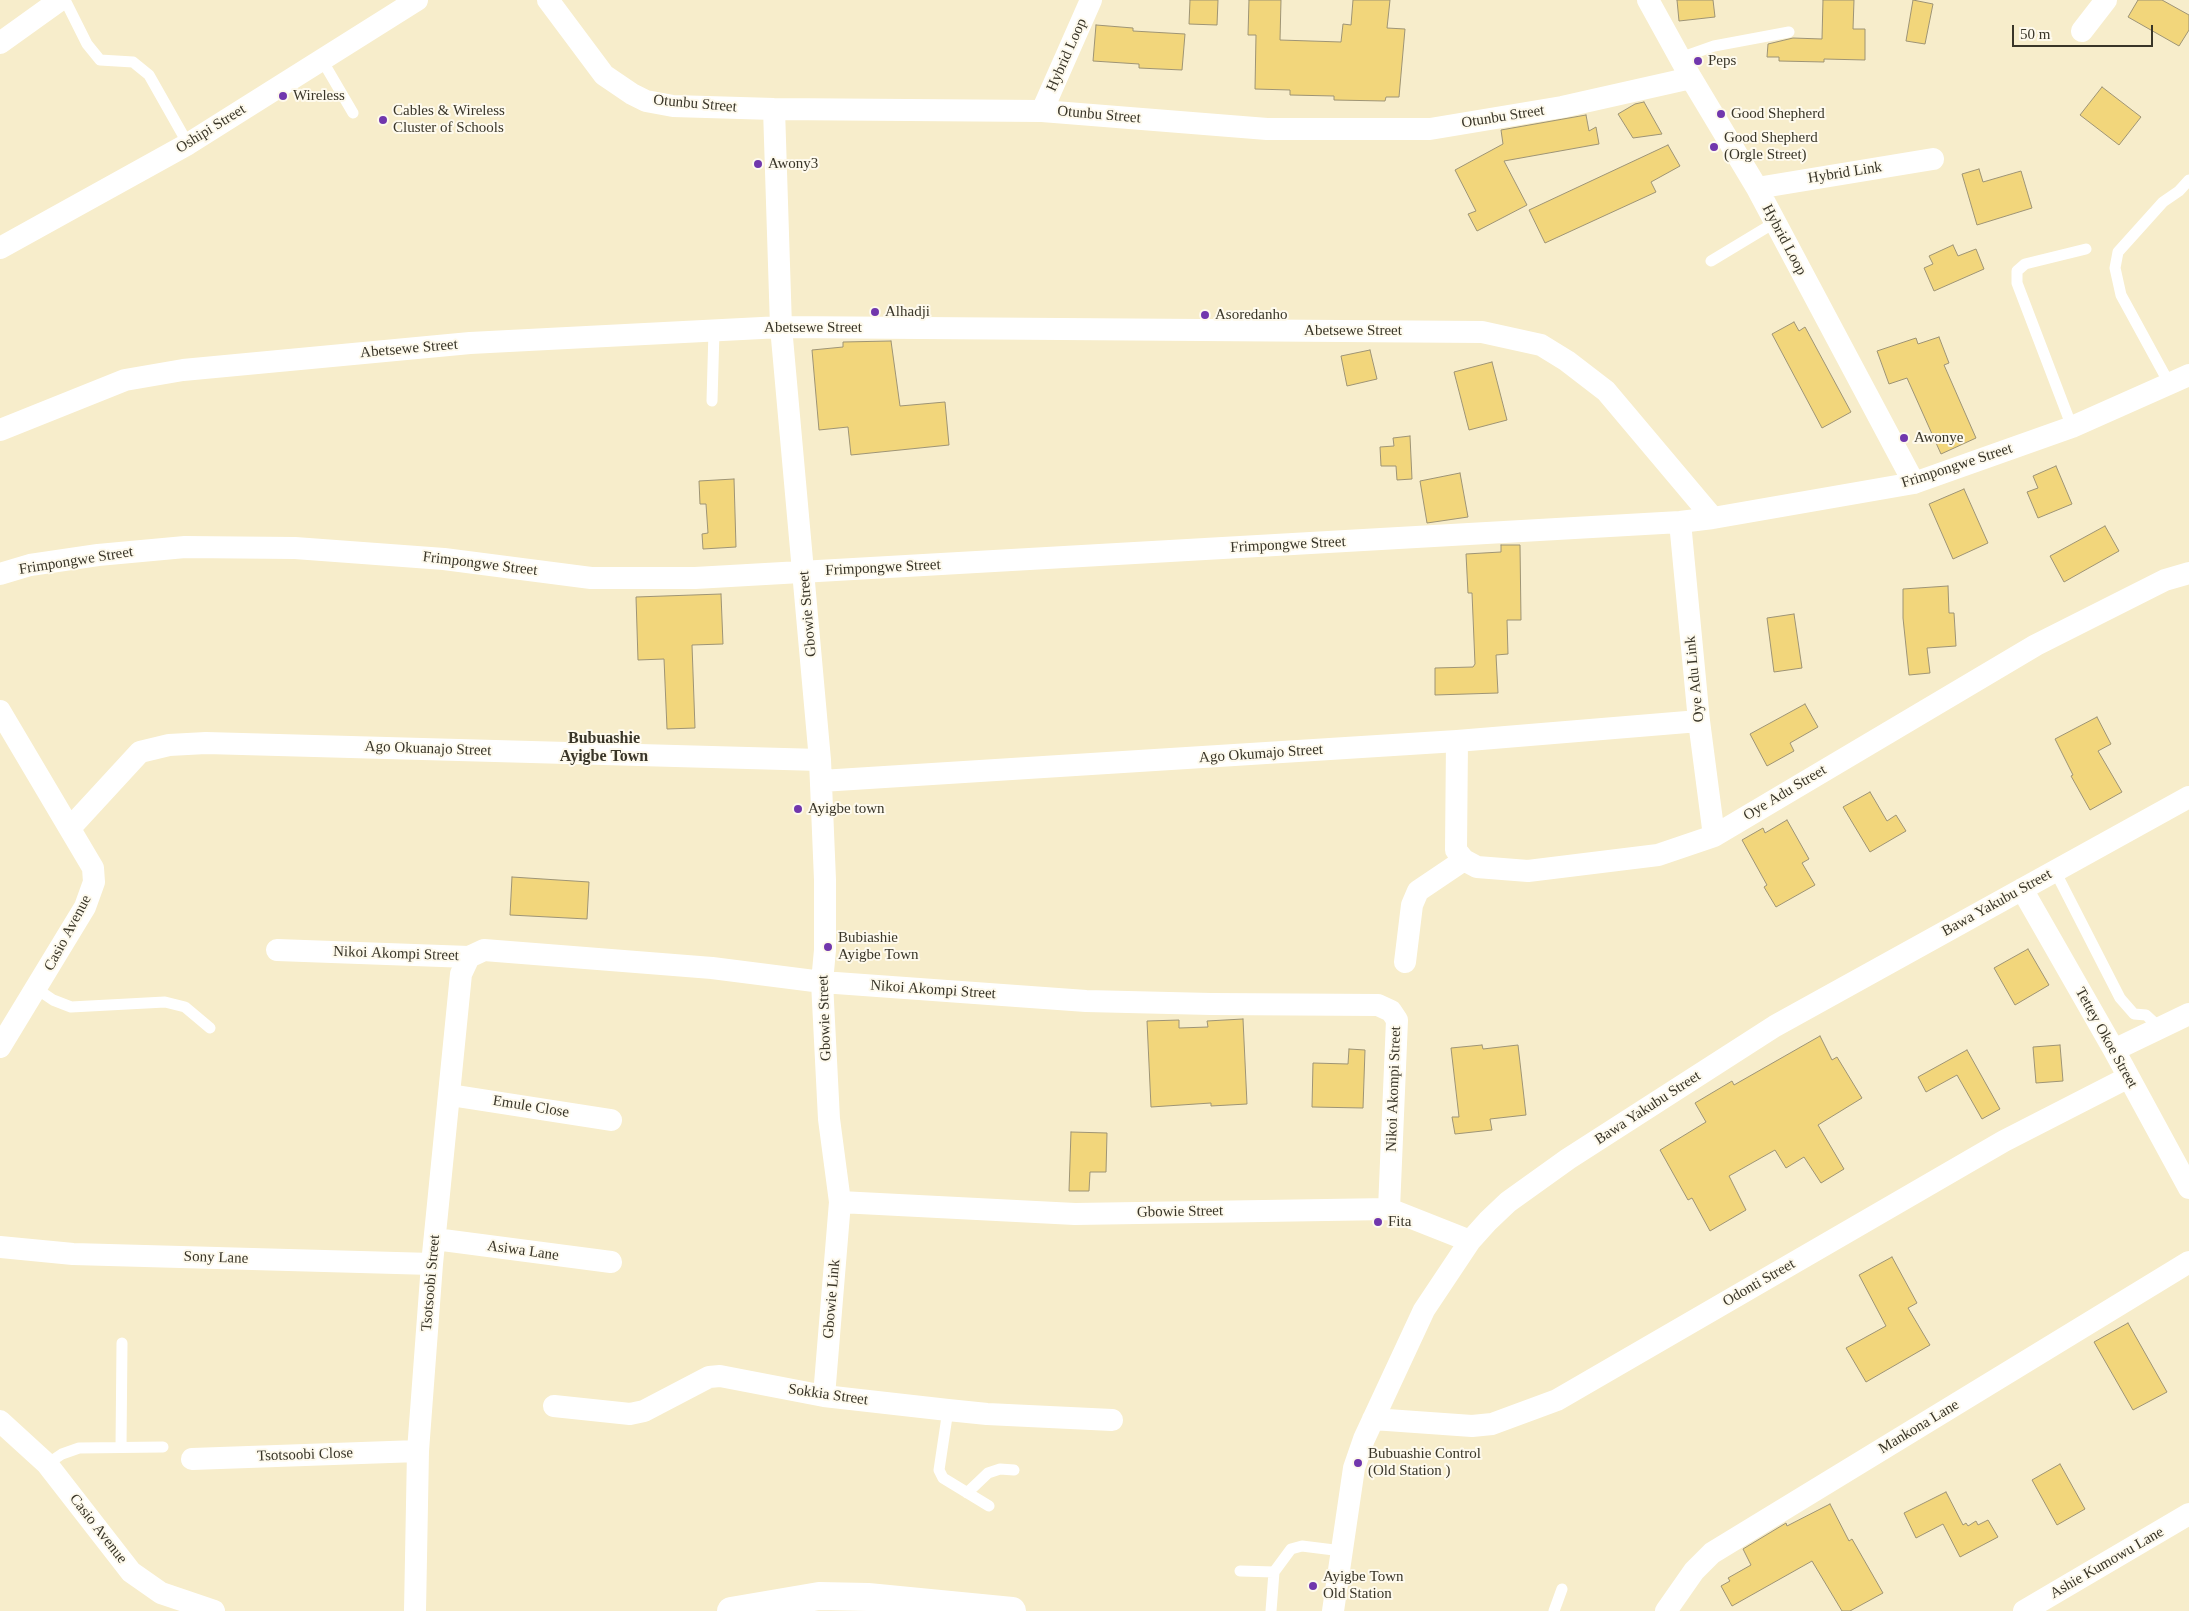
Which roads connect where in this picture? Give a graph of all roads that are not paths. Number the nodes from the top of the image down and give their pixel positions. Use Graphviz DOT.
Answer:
graph roads {
  1 [pos="60,0"];
  2 [pos="65,0"];
  3 [pos="417,0"];
  4 [pos="548,0"];
  5 [pos="1091,0"];
  6 [pos="1648,0"];
  7 [pos="2106,0"];
  8 [pos="2082,31"];
  9 [pos="1789,32"];
  10 [pos="0,43"];
  11 [pos="1680,58"];
  12 [pos="322,60"];
  13 [pos="1691,78"];
  14 [pos="774,110"];
  15 [pos="1042,111"];
  16 [pos="353,113"];
  17 [pos="188,144"];
  18 [pos="1933,159"];
  19 [pos="2189,180"];
  20 [pos="1757,188"];
  21 [pos="1774,223"];
  22 [pos="0,248"];
  23 [pos="2086,249"];
  24 [pos="1711,261"];
  25 [pos="781,327"];
  26 [pos="714,331"];
  27 [pos="2179,379"];
  28 [pos="712,401"];
  29 [pos="2072,427"];
  30 [pos="0,430"];
  31 [pos="1914,483"];
  32 [pos="1713,518"];
  33 [pos="1680,522"];
  34 [pos="804,572"];
  35 [pos="2189,573"];
  36 [pos="0,574"];
  37 [pos="0,711"];
  38 [pos="1700,721"];
  39 [pos="1457,741"];
  40 [pos="821,770"];
  41 [pos="2189,797"];
  42 [pos="70,828"];
  43 [pos="1714,836"];
  44 [pos="1464,860"];
  45 [pos="2055,870"];
  46 [pos="2022,889"];
  47 [pos="277,950"];
  48 [pos="469,957"];
  49 [pos="1405,962"];
  50 [pos="822,982"];
  51 [pos="37,989"];
  52 [pos="2189,1014"];
  53 [pos="210,1028"];
  54 [pos="2160,1028"];
  55 [pos="0,1047"];
  56 [pos="2114,1050"];
  57 [pos="2127,1078"];
  58 [pos="450,1095"];
  59 [pos="612,1120"];
  60 [pos="2189,1188"];
  61 [pos="840,1202"];
  62 [pos="1389,1209"];
  63 [pos="435,1239"];
  64 [pos="1470,1241"];
  65 [pos="0,1247"];
  66 [pos="611,1262"];
  67 [pos="2189,1262"];
  68 [pos="432,1264"];
  69 [pos="122,1343"];
  70 [pos="824,1396"];
  71 [pos="554,1406"];
  72 [pos="948,1410"];
  73 [pos="1373,1419"];
  74 [pos="1112,1420"];
  75 [pos="0,1422"];
  76 [pos="121,1447"];
  77 [pos="163,1447"];
  78 [pos="418,1451"];
  79 [pos="192,1459"];
  80 [pos="47,1464"];
  81 [pos="1014,1470"];
  82 [pos="968,1493"];
  83 [pos="989,1506"];
  84 [pos="2189,1514"];
  85 [pos="1342,1552"];
  86 [pos="1240,1571"];
  87 [pos="1274,1572"];
  88 [pos="1562,1589"];
  89 [pos="214,1611"];
  90 [pos="415,1611"];
  91 [pos="731,1611"];
  92 [pos="1012,1611"];
  93 [pos="1271,1611"];
  94 [pos="1333,1611"];
  95 [pos="1554,1611"];
  96 [pos="1666,1611"];
  97 [pos="2024,1611"];
  1 -- 10 [label="street"];
  2 -- 17 [label="lane"];
  3 -- 12 [label="street, Oshipi Street"];
  4 -- 14 [label="street, Otunbu Street"];
  5 -- 15 [label="street, Hybrid Loop"];
  6 -- 11 [label="street, Hybrid Loop"];
  7 -- 8 [label="street"];
  9 -- 11 [label="lane"];
  11 -- 13 [label="street, Hybrid Loop"];
  12 -- 16 [label="lane"];
  12 -- 17 [label="street, Oshipi Street"];
  13 -- 15 [label="street, Otunbu Street"];
  13 -- 20 [label="street, Hybrid Loop"];
  14 -- 15 [label="street, Otunbu Street"];
  14 -- 25 [label="street, Gbowie Street"];
  17 -- 22 [label="street, Oshipi Street"];
  18 -- 20 [label="street, Hybrid Link"];
  19 -- 27 [label="lane"];
  20 -- 21 [label="street, Hybrid Loop"];
  21 -- 24 [label="lane"];
  21 -- 31 [label="street, Hybrid Loop"];
  23 -- 29 [label="lane"];
  25 -- 26 [label="street, Abetsewe Street"];
  25 -- 32 [label="street, Abetsewe Street"];
  25 -- 34 [label="street, Gbowie Street"];
  26 -- 28 [label="lane"];
  26 -- 30 [label="street, Abetsewe Street"];
  27 -- 29 [label="street, Frimpongwe Street"];
  29 -- 31 [label="street, Frimpongwe Street"];
  31 -- 32 [label="street, Frimpongwe Street"];
  32 -- 33 [label="street, Frimpongwe Street"];
  33 -- 34 [label="street, Frimpongwe Street"];
  33 -- 38 [label="street, Oye Adu Link"];
  34 -- 36 [label="street, Frimpongwe Street"];
  34 -- 40 [label="street, Gbowie Street"];
  35 -- 43 [label="street, Oye Adu Street"];
  37 -- 42 [label="street, Casio Avenue"];
  38 -- 39 [label="street, Ago Okumajo Street"];
  38 -- 43 [label="street, Oye Adu Link"];
  39 -- 40 [label="street, Ago Okumajo Street"];
  39 -- 44 [label="street"];
  40 -- 42 [label="street, Ago Okuanajo Street"];
  40 -- 50 [label="street, Gbowie Street"];
  41 -- 45 [label="street, Bawa Yakubu Street"];
  42 -- 51 [label="street, Casio Avenue"];
  43 -- 44 [label="street, Oye Adu Street"];
  44 -- 49 [label="street"];
  45 -- 46 [label="street, Bawa Yakubu Street"];
  45 -- 54 [label="lane"];
  46 -- 56 [label="street, Tettey Okoe Street"];
  46 -- 64 [label="street, Bawa Yakubu Street"];
  47 -- 48 [label="street, Nikoi Akompi Street"];
  48 -- 50 [label="street, Nikoi Akompi Street"];
  48 -- 58 [label="street, Tsotsoobi Street"];
  50 -- 61 [label="street, Gbowie Street"];
  50 -- 62 [label="street, Nikoi Akompi Street"];
  51 -- 53 [label="lane"];
  51 -- 55 [label="street, Casio Avenue"];
  52 -- 54 [label="street"];
  54 -- 56 [label="street"];
  56 -- 57 [label="street, Tettey Okoe Street"];
  57 -- 60 [label="street, Tettey Okoe Street"];
  57 -- 73 [label="street, Odonti Street"];
  58 -- 59 [label="street, Emule Close"];
  58 -- 63 [label="street, Tsotsoobi Street"];
  61 -- 62 [label="street, Gbowie Street"];
  61 -- 70 [label="street, Gbowie Link"];
  62 -- 64 [label="street, Gbowie Street"];
  63 -- 66 [label="street, Asiwa Lane"];
  63 -- 68 [label="street, Tsotsoobi Street"];
  64 -- 73 [label="street, Bawa Yakubu Street"];
  65 -- 68 [label="street, Sony Lane"];
  67 -- 96 [label="street, Mankona Lane"];
  68 -- 78 [label="street, Tsotsoobi Street"];
  69 -- 76 [label="lane"];
  70 -- 71 [label="street, Sokkia Street"];
  70 -- 72 [label="street, Sokkia Street"];
  72 -- 74 [label="street, Sokkia Street"];
  72 -- 82 [label="lane"];
  73 -- 85 [label="street, Bawa Yakubu Street"];
  75 -- 80 [label="street, Casio Avenue"];
  76 -- 77 [label="lane"];
  76 -- 80 [label="lane"];
  78 -- 79 [label="street, Tsotsoobi Close"];
  78 -- 90 [label="street, Tsotsoobi Street"];
  80 -- 89 [label="street, Casio Avenue"];
  81 -- 82 [label="lane"];
  82 -- 83 [label="lane"];
  84 -- 97 [label="street, Ashie Kumowu Lane"];
  85 -- 87 [label="lane"];
  85 -- 94 [label="street, Bawa Yakubu Street"];
  86 -- 87 [label="lane"];
  87 -- 93 [label="lane"];
  88 -- 95 [label="lane"];
  91 -- 92 [label="street"];
}
